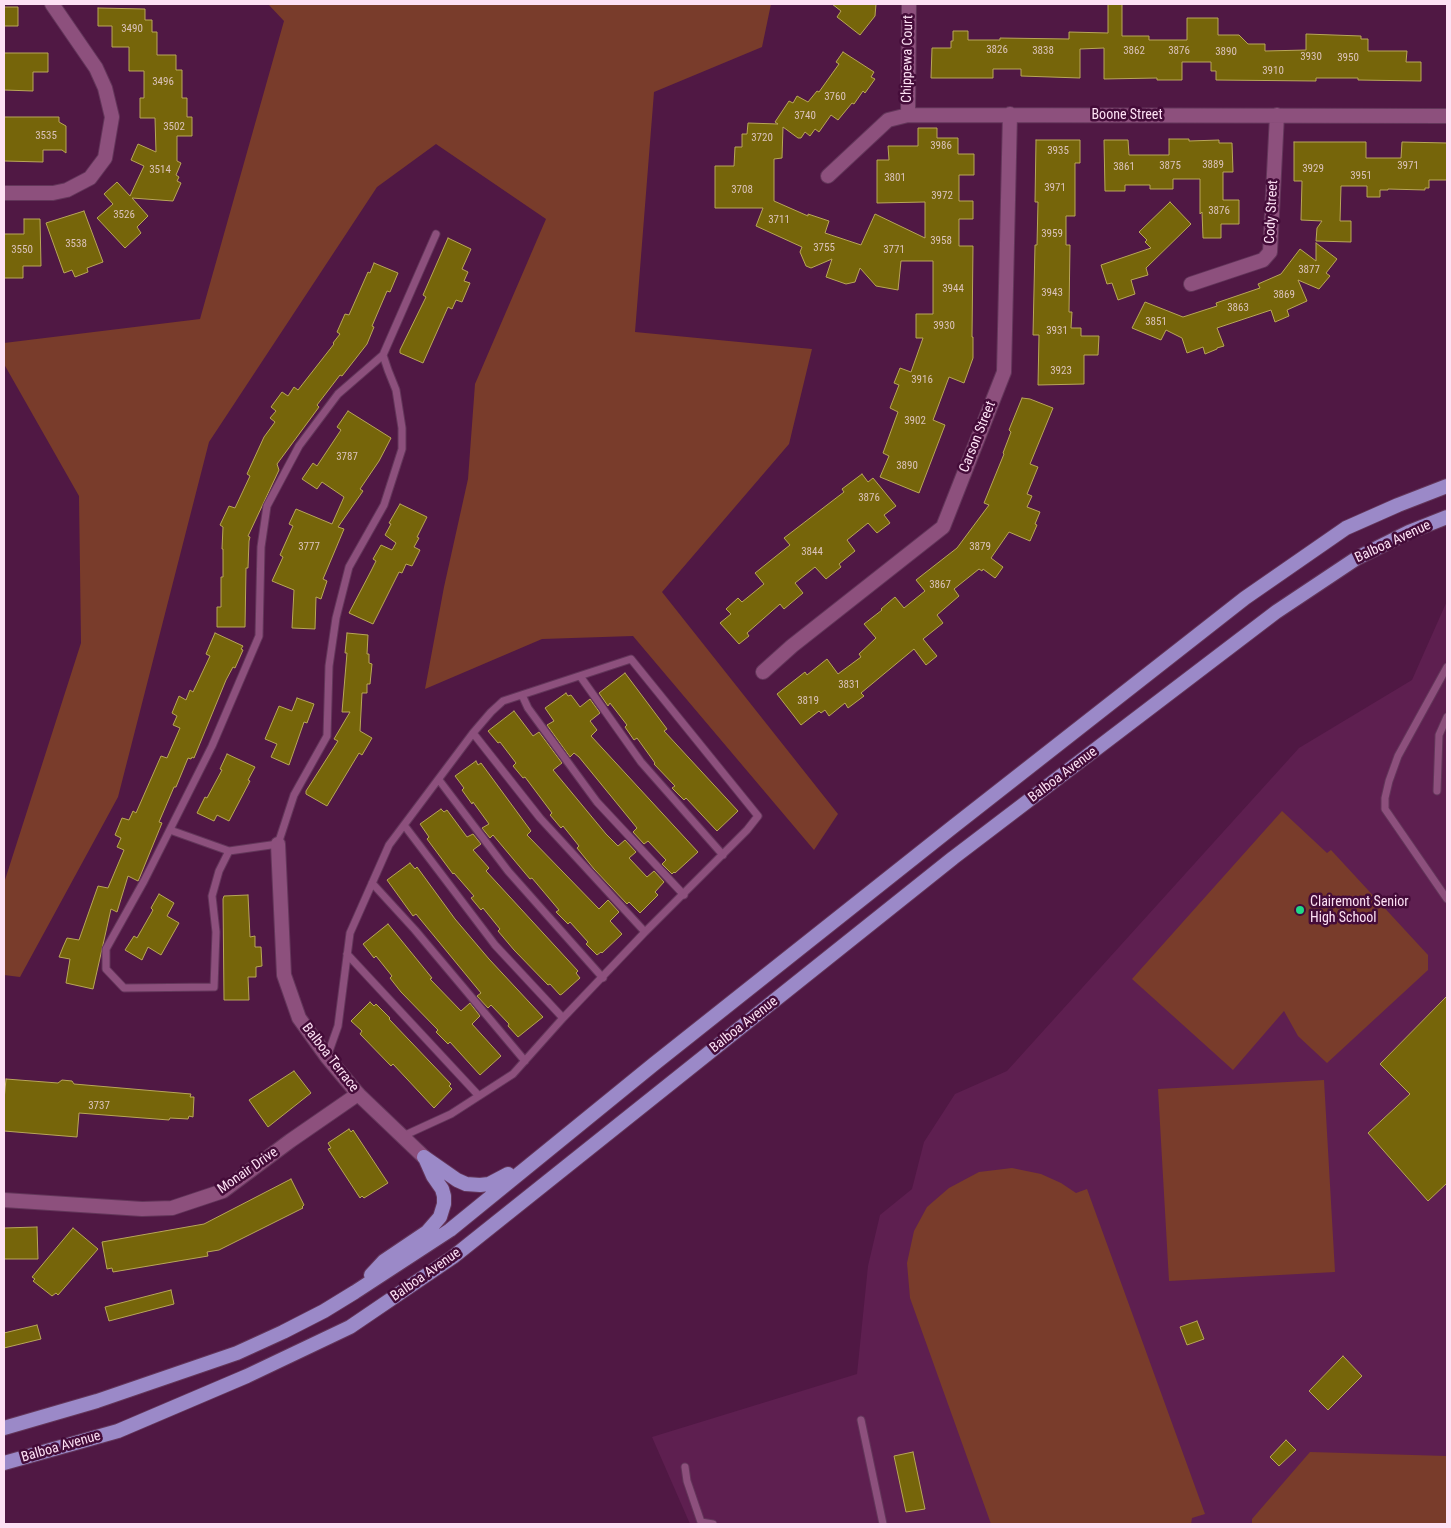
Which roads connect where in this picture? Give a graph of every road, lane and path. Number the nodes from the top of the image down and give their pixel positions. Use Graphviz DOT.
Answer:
graph roads {
  1 [pos="52,4"];
  2 [pos="909,4"];
  3 [pos="1010,114"];
  4 [pos="908,115"];
  5 [pos="1277,115"];
  6 [pos="1447,116"];
  7 [pos="828,176"];
  8 [pos="4,193"];
  9 [pos="436,234"];
  10 [pos="1191,284"];
  11 [pos="383,355"];
  12 [pos="1447,486"];
  13 [pos="1447,517"];
  14 [pos="1447,667"];
  15 [pos="763,672"];
  16 [pos="580,676"];
  17 [pos="1445,680"];
  18 [pos="522,695"];
  19 [pos="1447,717"];
  20 [pos="473,732"];
  21 [pos="439,780"];
  22 [pos="1437,791"];
  23 [pos="404,825"];
  24 [pos="170,830"];
  25 [pos="278,844"];
  26 [pos="229,851"];
  27 [pos="722,855"];
  28 [pos="372,883"];
  29 [pos="684,895"];
  30 [pos="1447,898"];
  31 [pos="645,932"];
  32 [pos="347,954"];
  33 [pos="603,978"];
  34 [pos="563,1018"];
  35 [pos="327,1057"];
  36 [pos="525,1060"];
  37 [pos="358,1094"];
  38 [pos="479,1096"];
  39 [pos="579,1125"];
  40 [pos="403,1136"];
  41 [pos="424,1157"];
  42 [pos="4,1200"];
  43 [pos="355,1292"];
  44 [pos="861,1420"];
  45 [pos="4,1428"];
  46 [pos="4,1463"];
  47 [pos="685,1467"];
  48 [pos="713,1524"];
  49 [pos="883,1524"];
  1 -- 8 [label="street"];
  2 -- 4 [label="street, Chippewa Court"];
  3 -- 4 [label="street, Boone Street"];
  3 -- 5 [label="street, Boone Street"];
  3 -- 15 [label="street, Carson Street"];
  4 -- 7 [label="street, Boone Street"];
  5 -- 6 [label="street, Boone Street"];
  5 -- 10 [label="street, Cody Street"];
  9 -- 11 [label="lane"];
  11 -- 24 [label="lane"];
  11 -- 25 [label="lane"];
  12 -- 39 [label="main road, Balboa Avenue"];
  13 -- 46 [label="main road, Balboa Avenue"];
  14 -- 17 [label="lane"];
  16 -- 18 [label="lane"];
  16 -- 27 [label="lane"];
  16 -- 27 [label="lane"];
  17 -- 30 [label="lane"];
  18 -- 20 [label="lane"];
  18 -- 29 [label="lane"];
  19 -- 22 [label="lane"];
  20 -- 21 [label="lane"];
  20 -- 31 [label="lane"];
  21 -- 23 [label="lane"];
  21 -- 33 [label="lane"];
  23 -- 28 [label="lane"];
  23 -- 34 [label="lane"];
  24 -- 26 [label="lane"];
  24 -- 26 [label="lane"];
  25 -- 26 [label="lane"];
  25 -- 35 [label="street, Balboa Terrace"];
  27 -- 29 [label="lane"];
  28 -- 32 [label="lane"];
  28 -- 36 [label="lane"];
  29 -- 31 [label="lane"];
  31 -- 33 [label="lane"];
  32 -- 35 [label="lane"];
  32 -- 38 [label="lane"];
  33 -- 34 [label="lane"];
  34 -- 36 [label="lane"];
  35 -- 37 [label="street, Balboa Terrace"];
  36 -- 38 [label="lane"];
  37 -- 40 [label="street, Balboa Terrace"];
  37 -- 42 [label="street, Monair Drive"];
  38 -- 40 [label="lane"];
  39 -- 41 [label="main road"];
  39 -- 43 [label="main road, Balboa Avenue"];
  40 -- 41 [label="street, Balboa Terrace"];
  41 -- 43 [label="main road"];
  43 -- 45 [label="main road, Balboa Avenue"];
  44 -- 49 [label="lane"];
  47 -- 48 [label="lane"];
}
